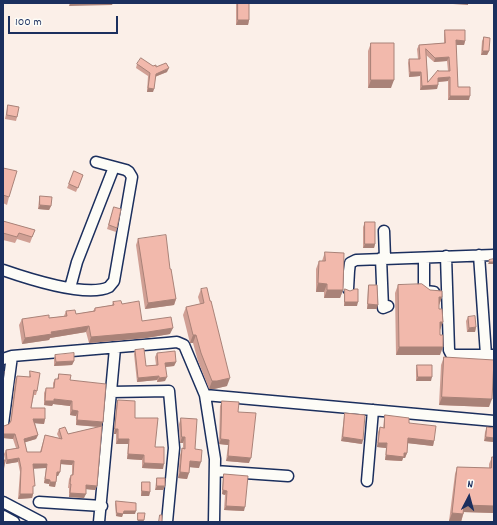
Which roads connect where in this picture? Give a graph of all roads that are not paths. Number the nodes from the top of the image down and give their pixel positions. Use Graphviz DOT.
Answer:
graph roads {
  1 [pos="96,162"];
  2 [pos="114,167"];
  3 [pos="384,231"];
  4 [pos="479,255"];
  5 [pos="494,255"];
  6 [pos="446,256"];
  7 [pos="383,258"];
  8 [pos="424,258"];
  9 [pos="3,270"];
  10 [pos="70,288"];
  11 [pos="348,289"];
  12 [pos="447,293"];
  13 [pos="388,306"];
  14 [pos="115,348"];
  15 [pos="490,355"];
  16 [pos="8,357"];
  17 [pos="111,392"];
  18 [pos="205,395"];
  19 [pos="373,410"];
  20 [pos="494,420"];
  21 [pos="3,424"];
  22 [pos="215,471"];
  23 [pos="288,476"];
  24 [pos="367,481"];
  25 [pos="3,502"];
  26 [pos="39,502"];
  27 [pos="102,506"];
  28 [pos="3,516"];
  29 [pos="14,522"];
  30 [pos="41,522"];
  31 [pos="99,522"];
  32 [pos="167,522"];
  33 [pos="214,522"];
  1 -- 2 [label="street"];
  2 -- 10 [label="street"];
  2 -- 10 [label="street"];
  3 -- 7 [label="street"];
  4 -- 5 [label="street"];
  4 -- 6 [label="street"];
  4 -- 15 [label="street"];
  6 -- 8 [label="street"];
  6 -- 12 [label="street"];
  7 -- 8 [label="street"];
  7 -- 11 [label="street"];
  7 -- 13 [label="street"];
  8 -- 12 [label="street"];
  9 -- 10 [label="street"];
  12 -- 15 [label="street"];
  14 -- 16 [label="street"];
  14 -- 17 [label="street"];
  14 -- 18 [label="street"];
  16 -- 21 [label="street"];
  17 -- 27 [label="street"];
  17 -- 32 [label="street"];
  18 -- 19 [label="street"];
  18 -- 22 [label="street"];
  19 -- 20 [label="street"];
  19 -- 24 [label="street"];
  22 -- 23 [label="street"];
  22 -- 33 [label="street"];
  25 -- 30 [label="street"];
  26 -- 27 [label="street"];
  27 -- 31 [label="street"];
  28 -- 29 [label="street"];
}
